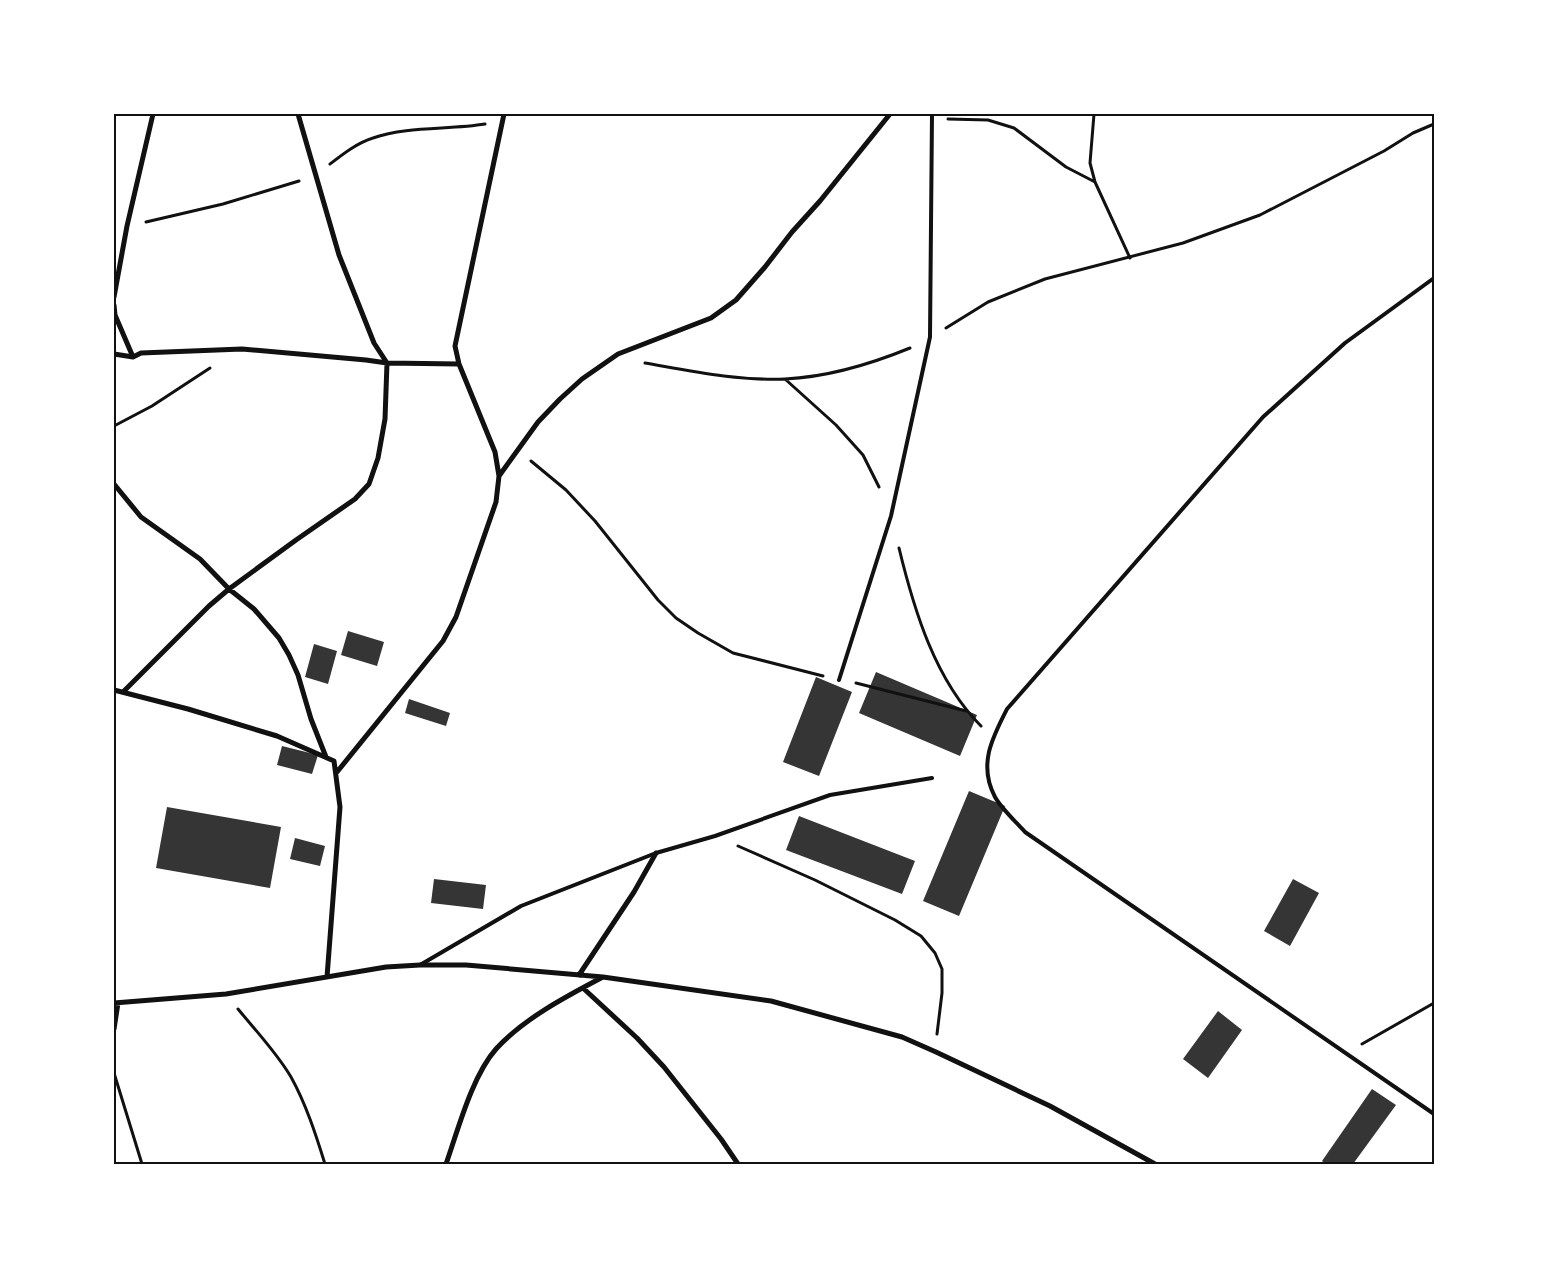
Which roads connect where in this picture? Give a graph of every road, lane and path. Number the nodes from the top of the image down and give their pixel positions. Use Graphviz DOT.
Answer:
graph roads {
  1 [pos="153,114"];
  2 [pos="298,114"];
  3 [pos="504,114"];
  4 [pos="890,114"];
  5 [pos="1094,114"];
  6 [pos="932,116"];
  7 [pos="503,121"];
  8 [pos="1434,124"];
  9 [pos="317,176"];
  10 [pos="1095,182"];
  11 [pos="127,226"];
  12 [pos="1130,258"];
  13 [pos="1434,278"];
  14 [pos="114,297"];
  15 [pos="114,305"];
  16 [pos="930,337"];
  17 [pos="232,349"];
  18 [pos="114,354"];
  19 [pos="618,354"];
  20 [pos="133,356"];
  21 [pos="386,363"];
  22 [pos="459,364"];
  23 [pos="114,426"];
  24 [pos="517,450"];
  25 [pos="498,476"];
  26 [pos="114,484"];
  27 [pos="229,589"];
  28 [pos="839,680"];
  29 [pos="114,690"];
  30 [pos="123,692"];
  31 [pos="966,711"];
  32 [pos="326,757"];
  33 [pos="337,772"];
  34 [pos="932,778"];
  35 [pos="715,836"];
  36 [pos="656,853"];
  37 [pos="420,965"];
  38 [pos="579,975"];
  39 [pos="327,977"];
  40 [pos="604,977"];
  41 [pos="583,988"];
  42 [pos="226,994"];
  43 [pos="116,1003"];
  44 [pos="1434,1003"];
  45 [pos="114,1029"];
  46 [pos="936,1052"];
  47 [pos="1347,1054"];
  48 [pos="114,1073"];
  49 [pos="1434,1114"];
  50 [pos="142,1164"];
  51 [pos="325,1164"];
  52 [pos="446,1164"];
  53 [pos="738,1164"];
  54 [pos="1155,1164"];
  1 -- 11 [label="street"];
  2 -- 9 [label="street"];
  3 -- 7 [label="street"];
  4 -- 19 [label="street"];
  5 -- 10 [label="path"];
  6 -- 10 [label="path"];
  6 -- 16 [label="lane"];
  7 -- 9 [label="path"];
  7 -- 22 [label="street"];
  8 -- 12 [label="path"];
  9 -- 11 [label="path"];
  9 -- 21 [label="street"];
  10 -- 12 [label="path"];
  11 -- 14 [label="street"];
  12 -- 16 [label="path"];
  13 -- 47 [label="lane"];
  15 -- 20 [label="street"];
  16 -- 19 [label="path"];
  16 -- 28 [label="lane"];
  17 -- 20 [label="street"];
  17 -- 21 [label="street"];
  17 -- 23 [label="path"];
  18 -- 20 [label="street"];
  19 -- 24 [label="street"];
  21 -- 22 [label="street"];
  21 -- 27 [label="street"];
  22 -- 25 [label="street"];
  24 -- 25 [label="street"];
  24 -- 28 [label="path"];
  25 -- 33 [label="street"];
  26 -- 27 [label="street"];
  27 -- 30 [label="street"];
  27 -- 32 [label="street"];
  28 -- 31 [label="path"];
  29 -- 30 [label="street"];
  30 -- 32 [label="street"];
  32 -- 33 [label="street"];
  33 -- 39 [label="street"];
  34 -- 35 [label="lane"];
  35 -- 36 [label="lane"];
  35 -- 46 [label="path"];
  36 -- 37 [label="lane"];
  36 -- 38 [label="street"];
  37 -- 38 [label="street"];
  37 -- 39 [label="street"];
  38 -- 40 [label="street"];
  39 -- 42 [label="street"];
  40 -- 41 [label="street"];
  40 -- 46 [label="street"];
  41 -- 52 [label="street"];
  41 -- 53 [label="street"];
  42 -- 43 [label="street"];
  42 -- 51 [label="path"];
  43 -- 45 [label="street"];
  44 -- 47 [label="path"];
  46 -- 54 [label="street"];
  47 -- 49 [label="lane"];
  48 -- 50 [label="path"];
}
